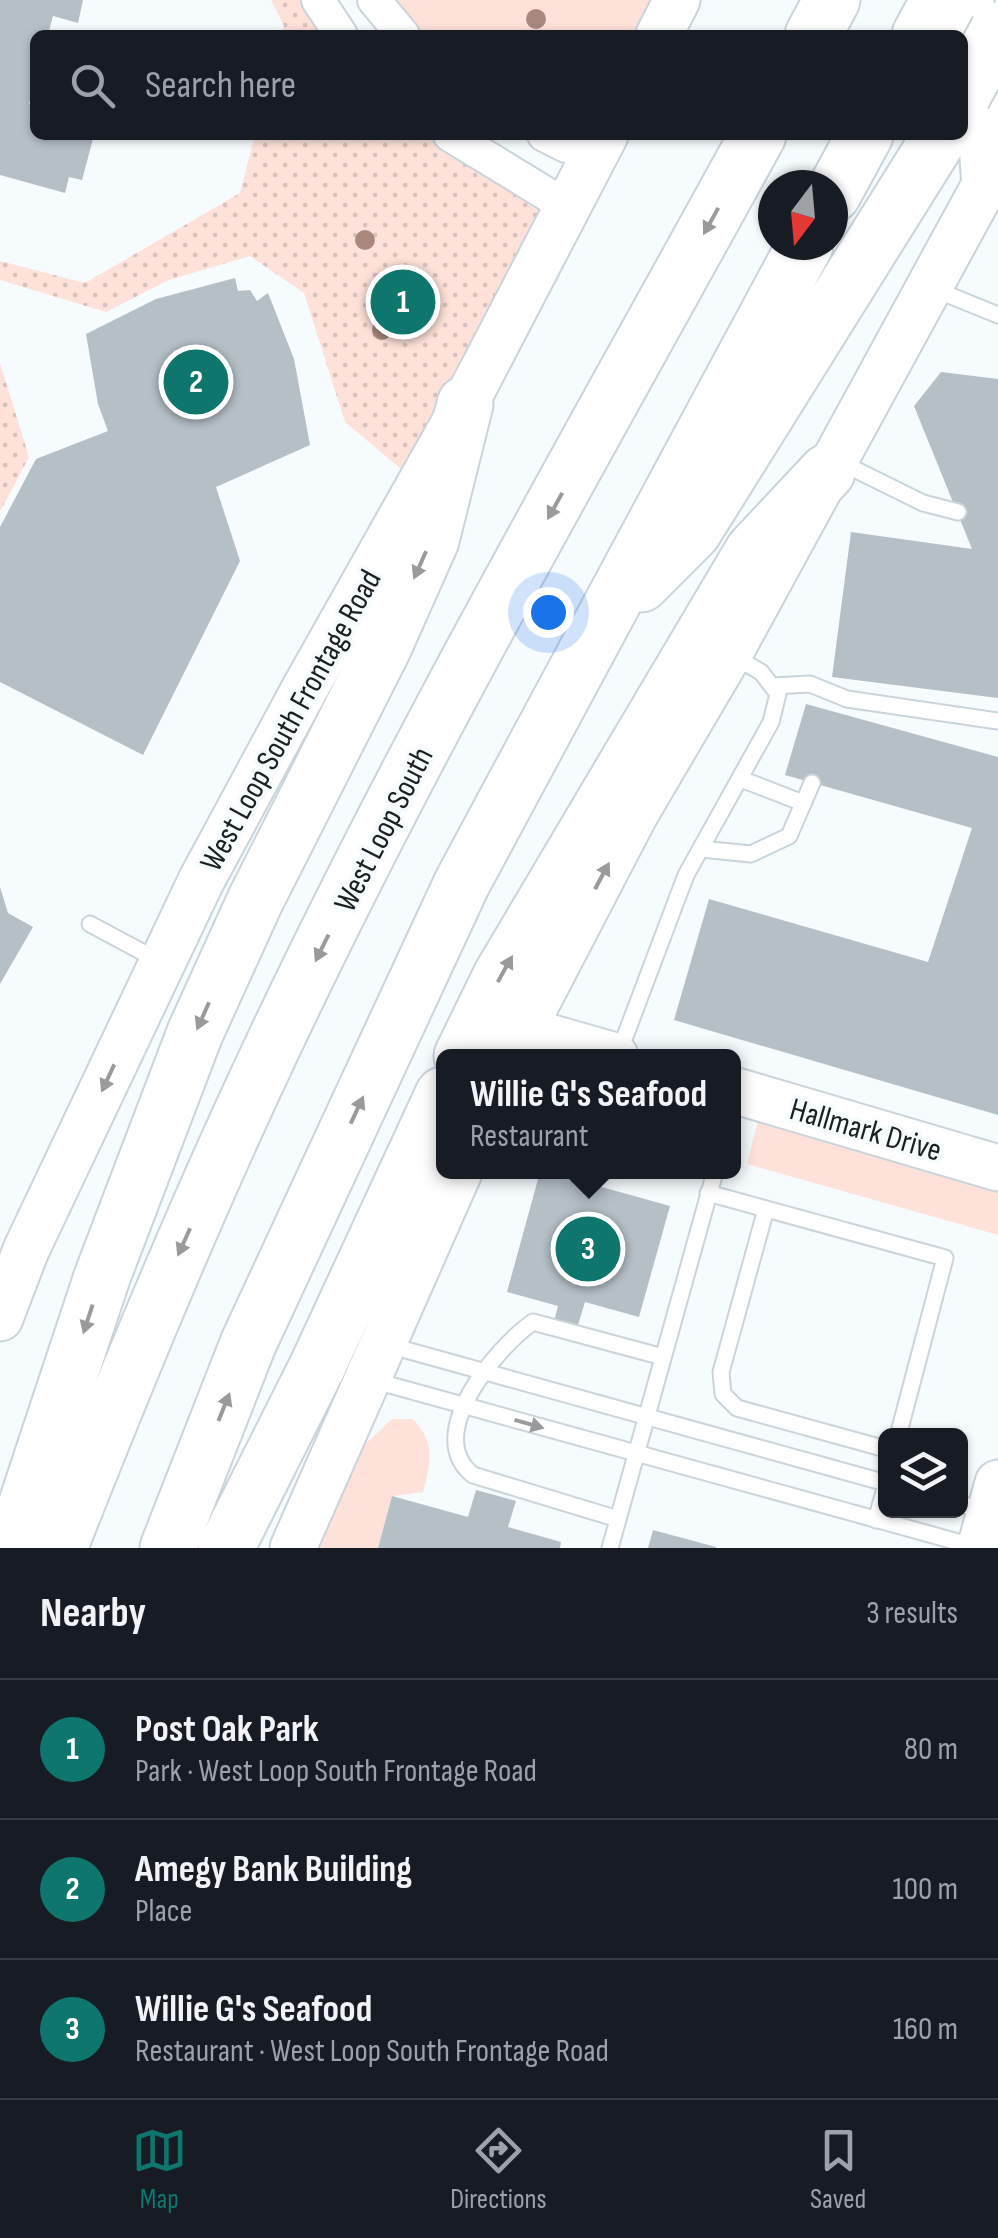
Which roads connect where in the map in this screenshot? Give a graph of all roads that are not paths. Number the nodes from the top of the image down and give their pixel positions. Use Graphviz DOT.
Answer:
graph roads {
  1 [pos="318,0"];
  2 [pos="374,0"];
  3 [pos="678,0"];
  4 [pos="832,0"];
  5 [pos="939,0"];
  6 [pos="964,0"];
  7 [pos="338,30"];
  8 [pos="399,30"];
  9 [pos="662,30"];
  10 [pos="815,30"];
  11 [pos="923,30"];
  12 [pos="998,30"];
  13 [pos="968,86"];
  14 [pos="458,140"];
  15 [pos="554,140"];
  16 [pos="594,140"];
  17 [pos="603,140"];
  18 [pos="755,140"];
  19 [pos="862,140"];
  20 [pos="935,146"];
  21 [pos="846,170"];
  22 [pos="994,175"];
  23 [pos="568,206"];
  24 [pos="798,260"];
  25 [pos="930,288"];
  26 [pos="996,310"];
  27 [pos="464,404"];
  28 [pos="831,466"];
  29 [pos="958,512"];
  30 [pos="596,630"];
  31 [pos="729,654"];
  32 [pos="772,686"];
  33 [pos="998,721"];
  34 [pos="741,779"];
  35 [pos="812,783"];
  36 [pos="803,803"];
  37 [pos="702,849"];
  38 [pos="90,924"];
  39 [pos="162,963"];
  40 [pos="515,1043"];
  41 [pos="465,1049"];
  42 [pos="562,1049"];
  43 [pos="619,1049"];
  44 [pos="741,1098"];
  45 [pos="436,1110"];
  46 [pos="998,1168"];
  47 [pos="456,1179"];
  48 [pos="712,1179"];
  49 [pos="708,1193"];
  50 [pos="766,1209"];
  51 [pos="0,1318"];
  52 [pos="663,1357"];
  53 [pos="376,1361"];
  54 [pos="483,1371"];
  55 [pos="464,1405"];
  56 [pos="646,1417"];
  57 [pos="900,1428"];
  58 [pos="878,1447"];
  59 [pos="636,1453"];
  60 [pos="878,1482"];
  61 [pos="878,1513"];
  62 [pos="618,1518"];
  63 [pos="981,1519"];
  64 [pos="876,1520"];
  65 [pos="12,1548"];
  66 [pos="59,1548"];
  67 [pos="168,1548"];
  68 [pos="226,1548"];
  69 [pos="293,1548"];
  70 [pos="610,1548"];
  1 -- 7 [label="street"];
  2 -- 8 [label="street"];
  3 -- 9 [label="main road"];
  4 -- 10 [label="highway"];
  5 -- 11 [label="highway"];
  6 -- 22 [label="main road"];
  12 -- 13 [label="highway, bridge"];
  14 -- 23 [label="street"];
  15 -- 16 [label="street"];
  17 -- 23 [label="main road, West Loop South Frontage Road"];
  18 -- 66 [label="highway, West Loop South, one-way"];
  19 -- 21 [label="highway"];
  20 -- 30 [label="highway"];
  22 -- 25 [label="main road"];
  23 -- 27 [label="main road, West Loop South Frontage Road"];
  24 -- 30 [label="highway"];
  25 -- 26 [label="lane"];
  25 -- 28 [label="main road"];
  27 -- 39 [label="main road, West Loop South Frontage Road"];
  27 -- 65 [label="highway, one-way"];
  28 -- 29 [label="lane"];
  28 -- 31 [label="main road"];
  41 -- 28 [label="highway, one-way"];
  67 -- 30 [label="highway, one-way"];
  31 -- 32 [label="lane"];
  40 -- 31 [label="main road, one-way"];
  32 -- 33 [label="lane"];
  32 -- 34 [label="lane"];
  34 -- 36 [label="lane"];
  34 -- 37 [label="lane"];
  35 -- 36 [label="lane"];
  36 -- 37 [label="lane"];
  37 -- 43 [label="lane"];
  38 -- 39 [label="lane"];
  39 -- 51 [label="main road, West Loop South Frontage Road, one-way"];
  40 -- 42 [label="main road"];
  44 -- 46 [label="main road, Hallmark Drive"];
  45 -- 68 [label="highway"];
  47 -- 53 [label="main road"];
  48 -- 49 [label="lane"];
  49 -- 50 [label="lane"];
  49 -- 52 [label="lane"];
  50 -- 57 [label="lane"];
  50 -- 58 [label="lane"];
  52 -- 54 [label="lane"];
  52 -- 56 [label="lane"];
  53 -- 54 [label="lane"];
  53 -- 55 [label="lane"];
  53 -- 69 [label="main road"];
  54 -- 55 [label="lane"];
  54 -- 56 [label="lane"];
  55 -- 59 [label="lane, one-way"];
  55 -- 62 [label="lane"];
  56 -- 59 [label="lane"];
  56 -- 60 [label="lane"];
  59 -- 62 [label="lane"];
  59 -- 64 [label="lane"];
  61 -- 64 [label="lane"];
  62 -- 70 [label="lane"];
  63 -- 64 [label="lane"];
}
